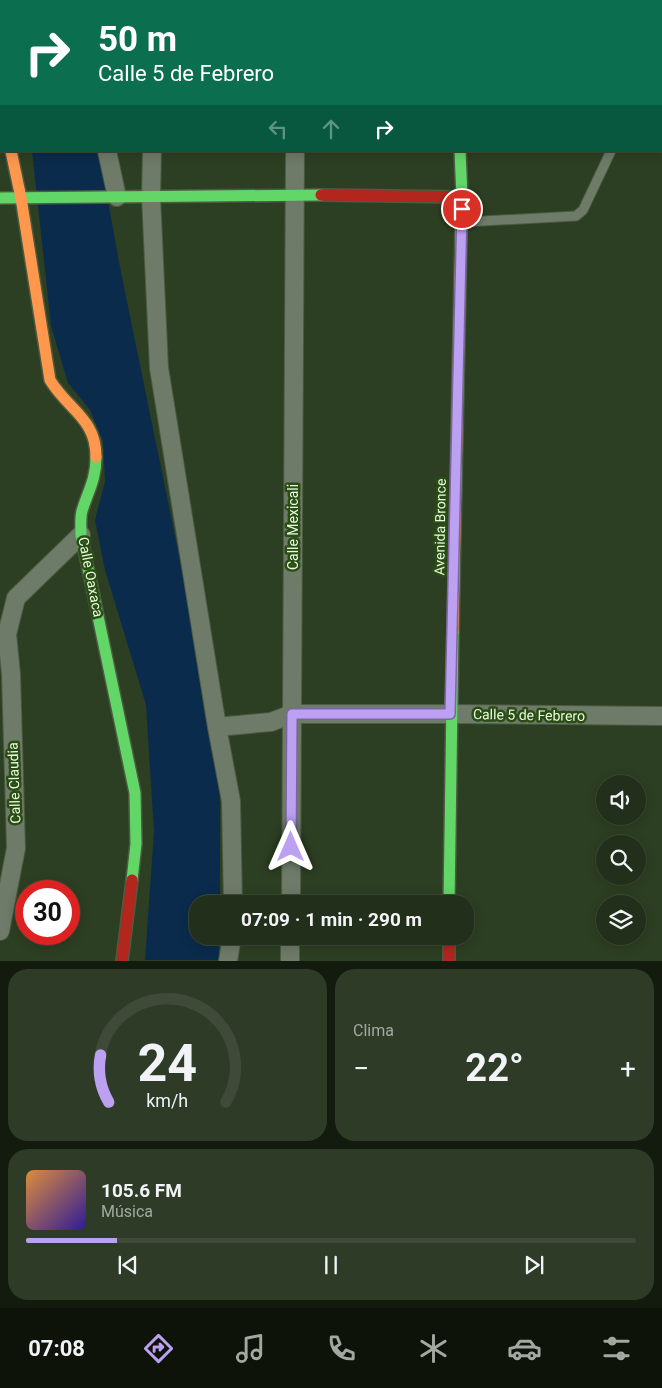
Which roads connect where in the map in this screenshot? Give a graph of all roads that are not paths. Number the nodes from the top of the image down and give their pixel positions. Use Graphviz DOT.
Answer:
graph roads {
  1 [pos="11,152"];
  2 [pos="107,152"];
  3 [pos="152,152"];
  4 [pos="295,152"];
  5 [pos="460,152"];
  6 [pos="611,152"];
  7 [pos="295,195"];
  8 [pos="114,197"];
  9 [pos="151,197"];
  10 [pos="462,197"];
  11 [pos="0,198"];
  12 [pos="25,198"];
  13 [pos="461,222"];
  14 [pos="81,535"];
  15 [pos="3,634"];
  16 [pos="292,714"];
  17 [pos="450,714"];
  18 [pos="662,716"];
  19 [pos="217,727"];
  20 [pos="233,895"];
  21 [pos="291,895"];
  22 [pos="449,895"];
  23 [pos="0,932"];
  24 [pos="230,945"];
  25 [pos="290,945"];
  26 [pos="449,945"];
  27 [pos="122,960"];
  28 [pos="228,960"];
  29 [pos="290,960"];
  30 [pos="448,960"];
  1 -- 12 [label="street, Calle Oaxaca"];
  2 -- 8 [label="street"];
  3 -- 9 [label="street"];
  4 -- 7 [label="street, Calle Mexicali"];
  5 -- 10 [label="street, Avenida Bronce"];
  6 -- 13 [label="lane"];
  7 -- 9 [label="street"];
  7 -- 10 [label="street"];
  7 -- 16 [label="street, Calle Mexicali"];
  8 -- 9 [label="street"];
  8 -- 12 [label="street"];
  9 -- 19 [label="street"];
  10 -- 13 [label="street, Avenida Bronce"];
  11 -- 12 [label="street"];
  12 -- 14 [label="street, Calle Oaxaca"];
  13 -- 17 [label="street, Avenida Bronce"];
  14 -- 15 [label="street, Calle Claudia"];
  14 -- 27 [label="street, Calle Oaxaca"];
  15 -- 23 [label="street, Calle Claudia"];
  16 -- 17 [label="street, Calle 5 de Febrero"];
  16 -- 19 [label="street, Calle 5 de Febrero"];
  16 -- 21 [label="street, Calle Mexicali"];
  17 -- 18 [label="street, Calle 5 de Febrero"];
  17 -- 22 [label="street, Avenida Bronce"];
  19 -- 20 [label="street"];
  24 -- 28 [label="street"];
  25 -- 29 [label="street"];
  26 -- 30 [label="street"];
}
